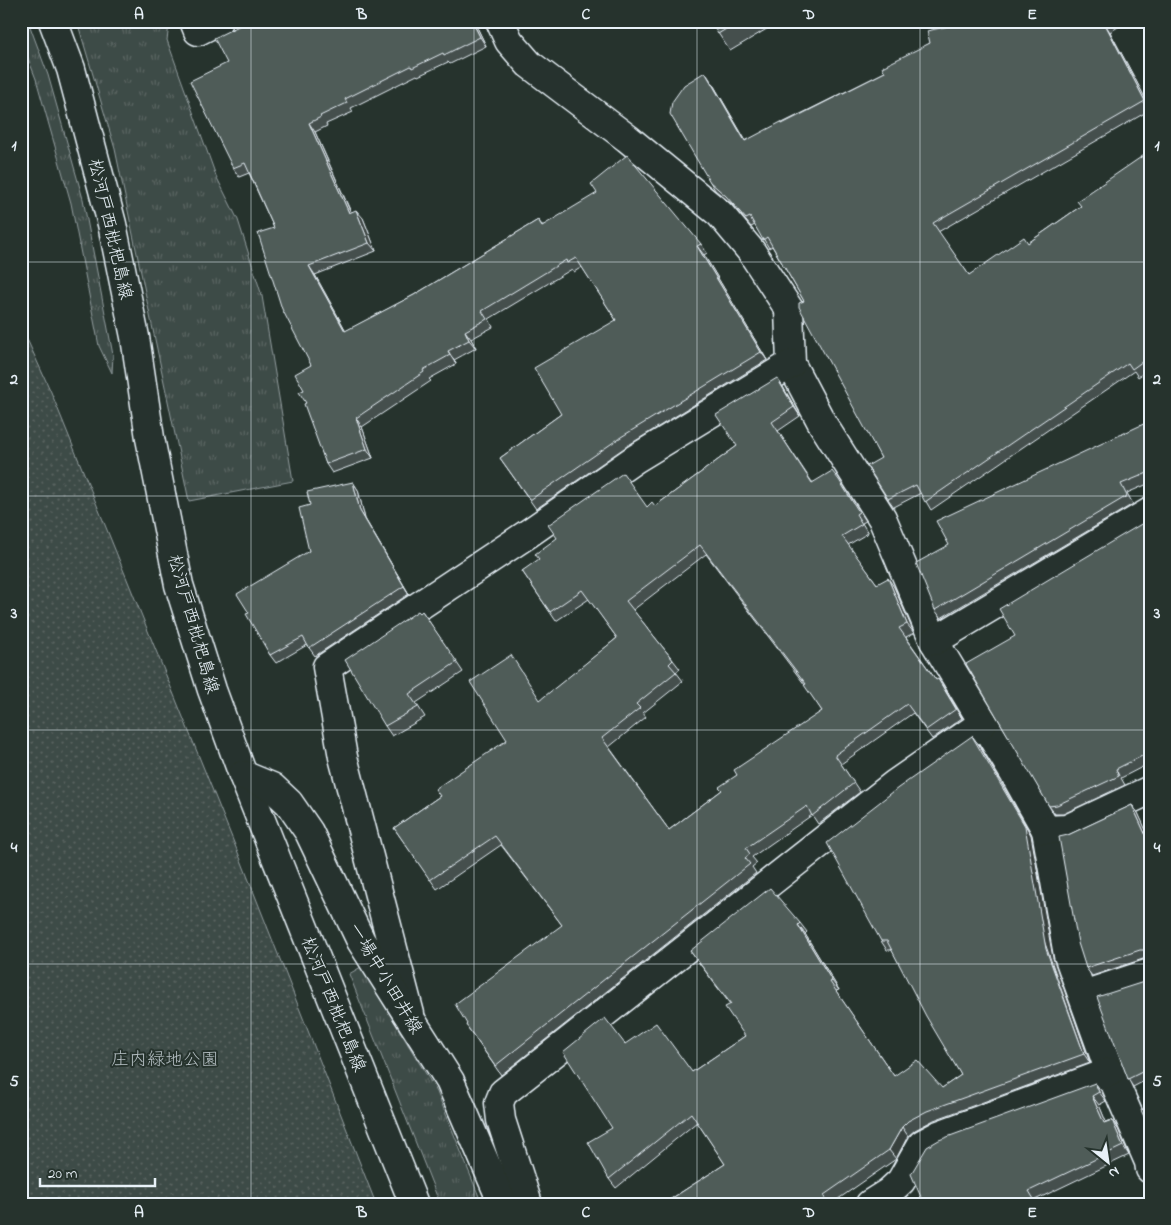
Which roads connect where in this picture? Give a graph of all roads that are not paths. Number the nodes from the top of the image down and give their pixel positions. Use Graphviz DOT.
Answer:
graph roads {
  1 [pos="53,21"];
  2 [pos="194,21"];
  3 [pos="218,21"];
  4 [pos="500,21"];
  5 [pos="791,364"];
  6 [pos="1150,512"];
  7 [pos="934,641"];
  8 [pos="982,723"];
  9 [pos="242,775"];
  10 [pos="1150,790"];
  11 [pos="1046,830"];
  12 [pos="1150,973"];
  13 [pos="1083,995"];
  14 [pos="412,1021"];
  15 [pos="1110,1072"];
  16 [pos="1150,1169"];
  17 [pos="414,1204"];
  18 [pos="503,1204"];
  19 [pos="528,1204"];
  20 [pos="870,1204"];
  1 -- 9 [label="street, 松河戸西枇杷島線"];
  2 -- 3 [label="street"];
  4 -- 5 [label="street"];
  5 -- 7 [label="street"];
  5 -- 14 [label="street"];
  6 -- 7 [label="street"];
  7 -- 8 [label="street"];
  8 -- 11 [label="street"];
  8 -- 19 [label="street"];
  9 -- 14 [label="street, 一場中小田井線"];
  9 -- 17 [label="street, 松河戸西枇杷島線"];
  10 -- 11 [label="street"];
  11 -- 13 [label="street"];
  12 -- 13 [label="street"];
  13 -- 15 [label="street"];
  14 -- 18 [label="street, 一場中小田井線"];
  15 -- 16 [label="street"];
  15 -- 20 [label="street"];
}
